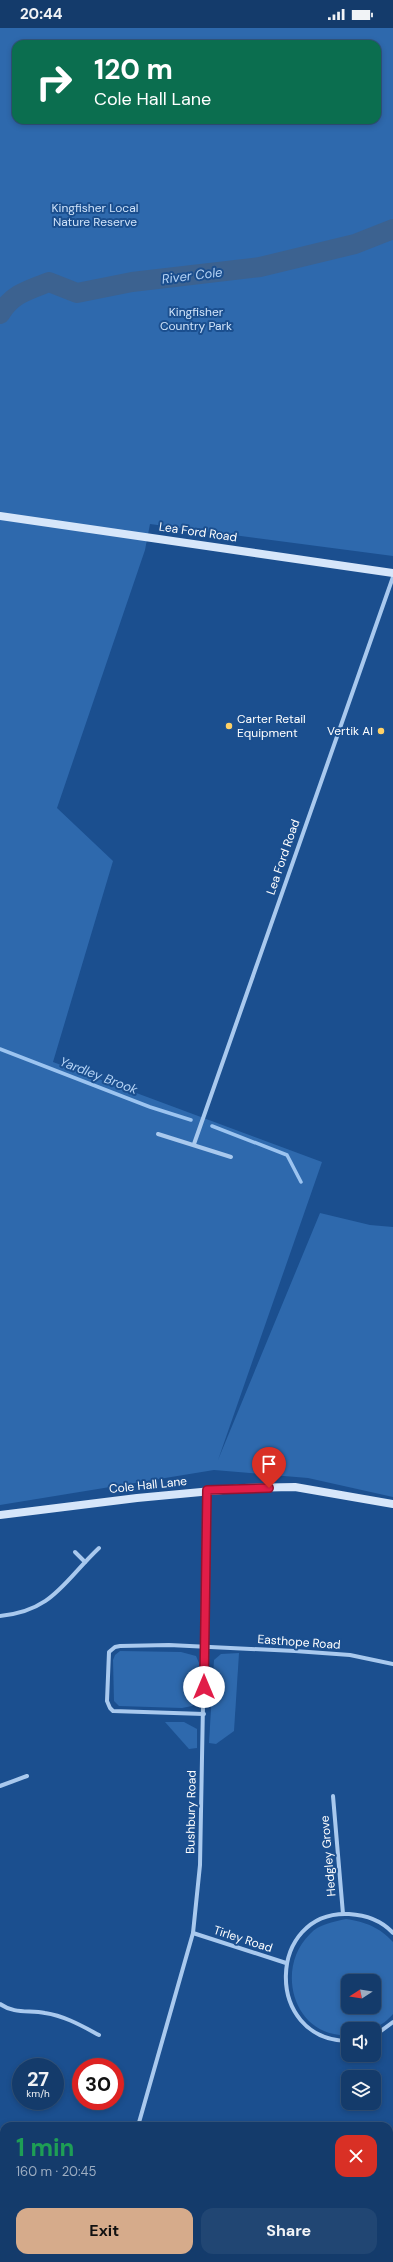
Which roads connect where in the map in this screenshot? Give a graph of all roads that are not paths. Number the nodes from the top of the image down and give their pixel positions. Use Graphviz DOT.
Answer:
graph roads {
  1 [pos="0,516"];
  2 [pos="393,573"];
  3 [pos="393,577"];
  4 [pos="158,1134"];
  5 [pos="194,1144"];
  6 [pos="231,1158"];
  7 [pos="207,1490"];
  8 [pos="393,1504"];
  9 [pos="0,1515"];
  10 [pos="99,1548"];
  11 [pos="75,1552"];
  12 [pos="85,1562"];
  13 [pos="0,1616"];
  14 [pos="204,1646"];
  15 [pos="393,1664"];
  16 [pos="204,1714"];
  17 [pos="27,1776"];
  18 [pos="0,1786"];
  19 [pos="333,1796"];
  20 [pos="343,1914"];
  21 [pos="193,1933"];
  22 [pos="393,1933"];
  23 [pos="286,1963"];
  24 [pos="0,2004"];
  25 [pos="392,2024"];
  26 [pos="381,2031"];
  27 [pos="393,2031"];
  28 [pos="99,2036"];
  29 [pos="341,2041"];
  30 [pos="139,2122"];
  1 -- 2 [label="street, Lea Ford Road"];
  3 -- 5 [label="street, Lea Ford Road"];
  4 -- 5 [label="street"];
  5 -- 6 [label="street"];
  7 -- 8 [label="street, Cole Hall Lane"];
  7 -- 9 [label="street, Cole Hall Lane"];
  7 -- 14 [label="street, Bushbury Road"];
  10 -- 12 [label="street"];
  11 -- 12 [label="street"];
  12 -- 13 [label="street"];
  14 -- 15 [label="street, Easthope Road"];
  14 -- 16 [label="street, Bushbury Road"];
  14 -- 16 [label="street, Easthope Road"];
  16 -- 21 [label="street, Bushbury Road"];
  17 -- 18 [label="street"];
  19 -- 20 [label="street, Hedgley Grove"];
  20 -- 22 [label="street"];
  20 -- 23 [label="street"];
  21 -- 23 [label="street, Tirley Road"];
  21 -- 30 [label="street, Bushbury Road"];
  23 -- 29 [label="street"];
  24 -- 28 [label="street"];
  25 -- 26 [label="street"];
  25 -- 27 [label="street"];
}
